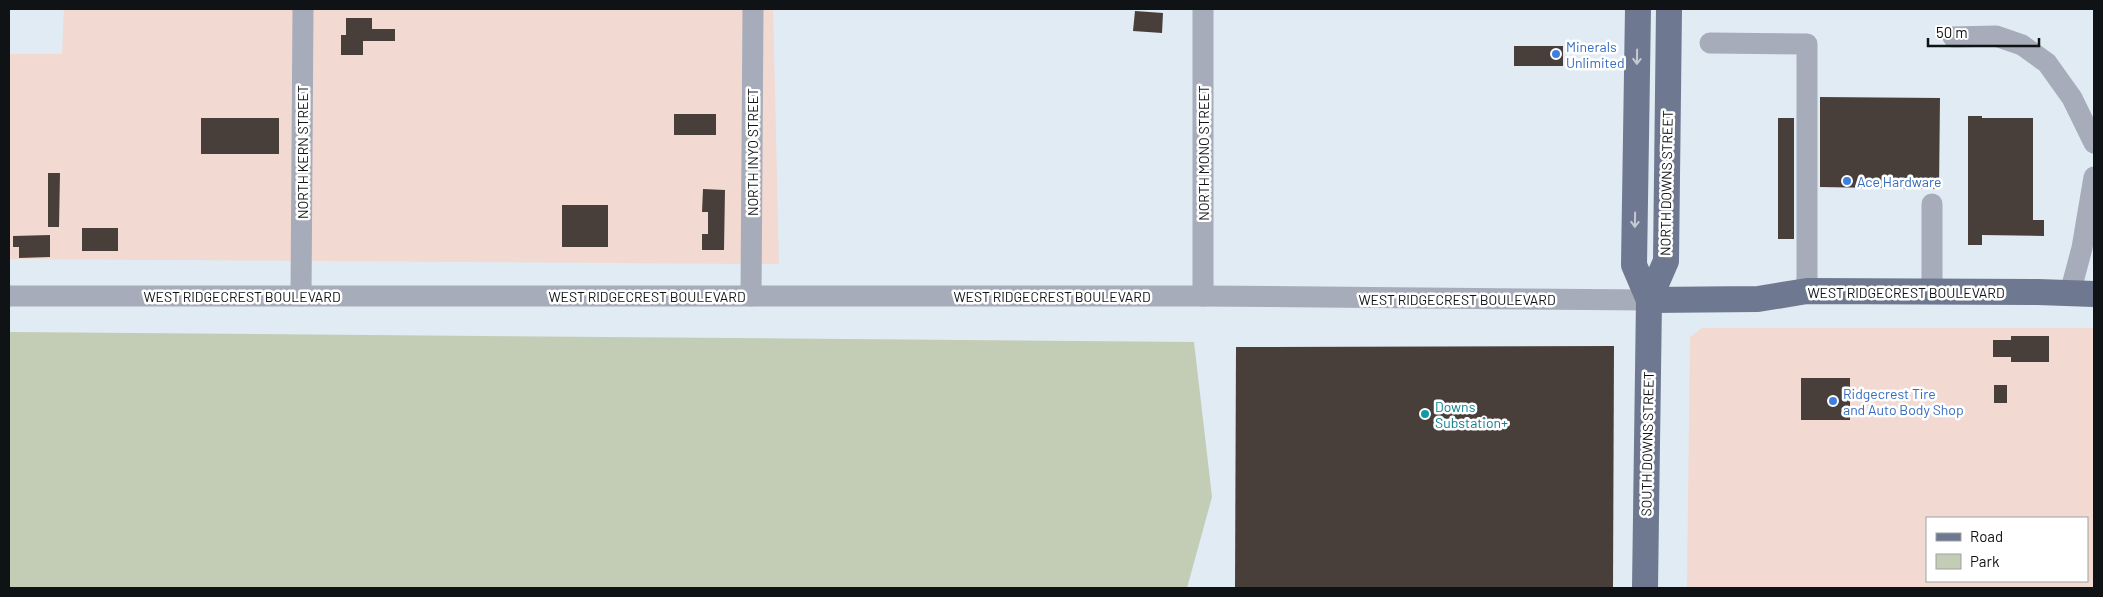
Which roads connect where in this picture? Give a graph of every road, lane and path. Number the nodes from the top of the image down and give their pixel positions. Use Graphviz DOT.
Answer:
graph roads {
  1 [pos="303,9"];
  2 [pos="753,9"];
  3 [pos="1203,9"];
  4 [pos="1638,9"];
  5 [pos="1668,9"];
  6 [pos="1953,36"];
  7 [pos="1710,44"];
  8 [pos="2094,143"];
  9 [pos="2094,177"];
  10 [pos="1932,204"];
  11 [pos="1807,291"];
  12 [pos="1932,291"];
  13 [pos="2082,294"];
  14 [pos="9,296"];
  15 [pos="301,296"];
  16 [pos="751,296"];
  17 [pos="1203,296"];
  18 [pos="1650,300"];
  19 [pos="1645,588"];
  1 -- 15 [label="street, NORTH KERN STREET"];
  2 -- 16 [label="street, NORTH INYO STREET"];
  3 -- 17 [label="street, NORTH MONO STREET"];
  4 -- 18 [label="main road, one-way"];
  5 -- 18 [label="main road, NORTH DOWNS STREET"];
  6 -- 8 [label="street"];
  7 -- 11 [label="street"];
  9 -- 13 [label="street"];
  10 -- 12 [label="street"];
  11 -- 12 [label="main road, WEST RIDGECREST BOULEVARD"];
  11 -- 18 [label="main road, WEST RIDGECREST BOULEVARD"];
  12 -- 13 [label="main road, WEST RIDGECREST BOULEVARD"];
  14 -- 15 [label="street, WEST RIDGECREST BOULEVARD"];
  15 -- 16 [label="street, WEST RIDGECREST BOULEVARD"];
  16 -- 17 [label="street, WEST RIDGECREST BOULEVARD"];
  17 -- 18 [label="street, WEST RIDGECREST BOULEVARD"];
  18 -- 19 [label="main road, SOUTH DOWNS STREET"];
}
